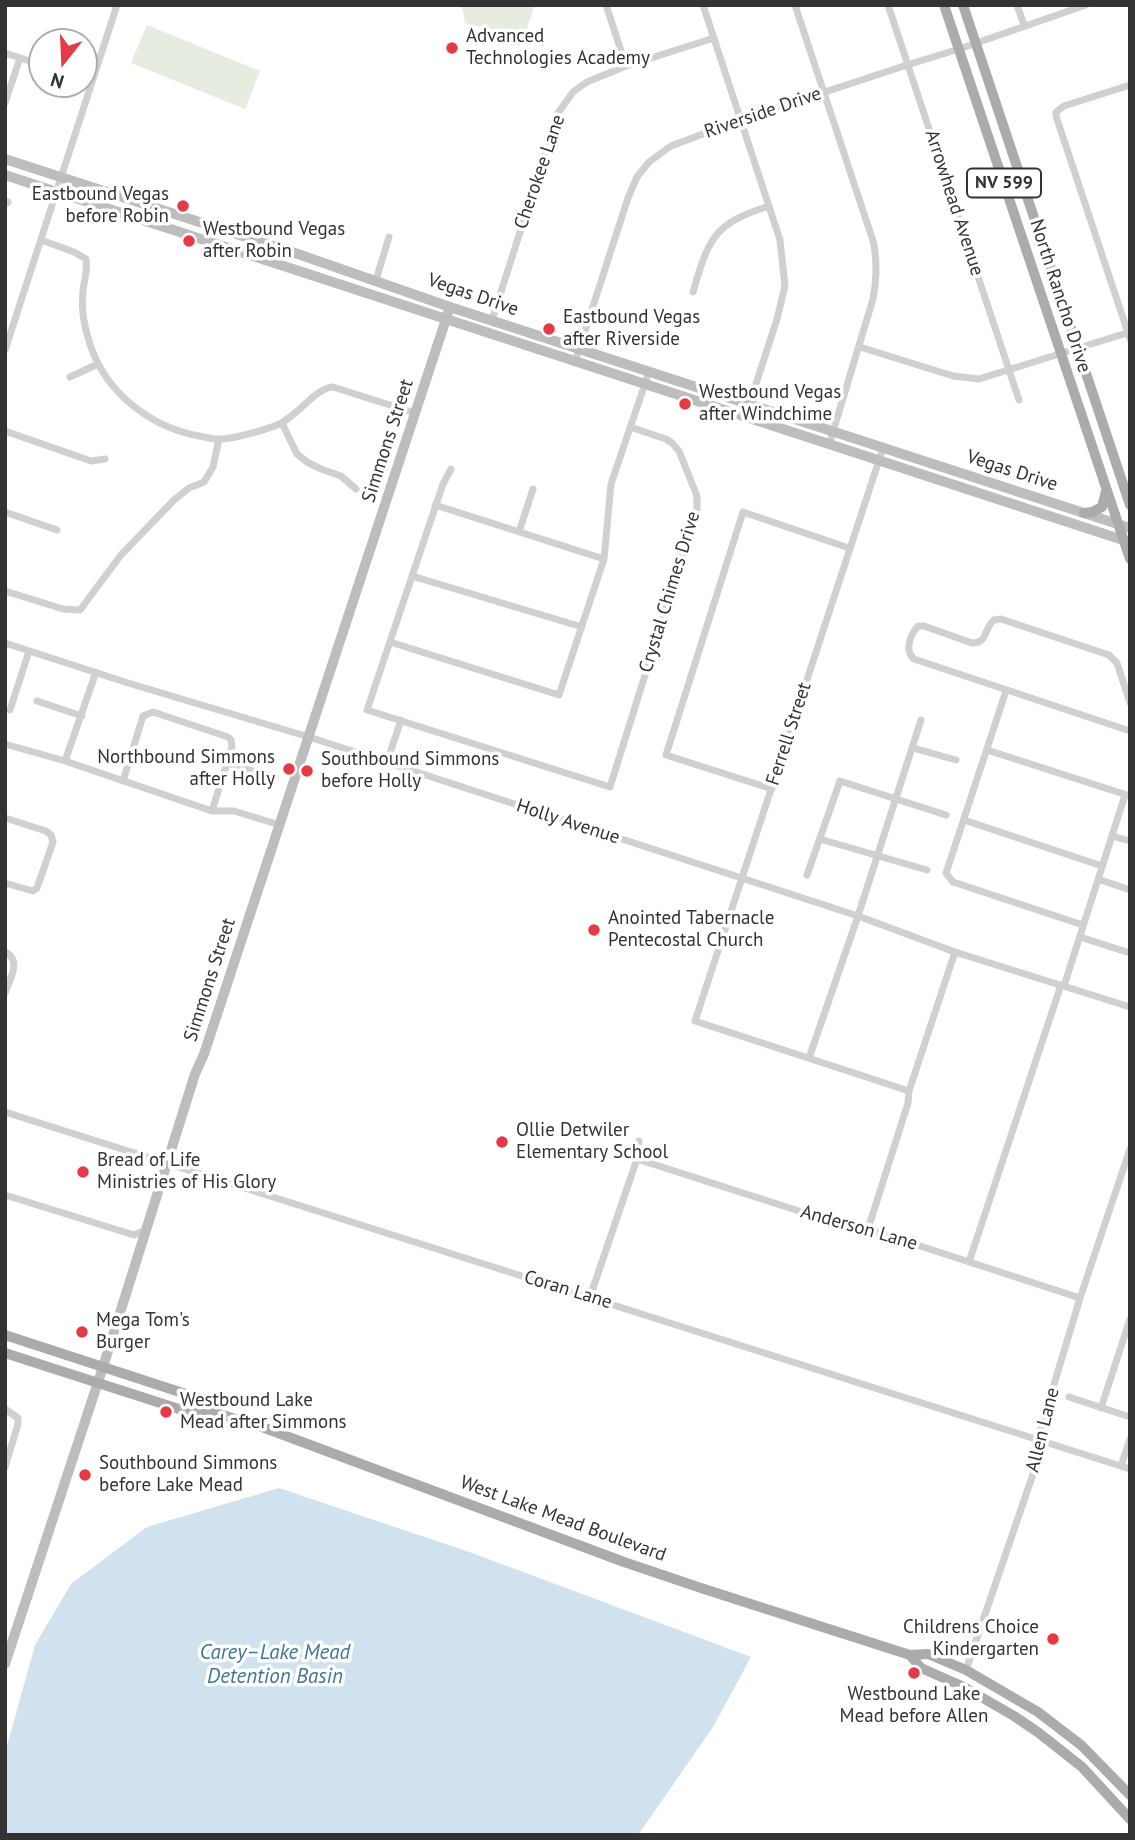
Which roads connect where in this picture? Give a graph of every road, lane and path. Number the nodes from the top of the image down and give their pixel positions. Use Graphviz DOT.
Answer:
graph roads {
  1 [pos="117,5"];
  2 [pos="606,5"];
  3 [pos="703,5"];
  4 [pos="795,5"];
  5 [pos="888,5"];
  6 [pos="944,5"];
  7 [pos="963,5"];
  8 [pos="1017,5"];
  9 [pos="1086,5"];
  10 [pos="1024,25"];
  11 [pos="715,38"];
  12 [pos="975,43"];
  13 [pos="959,49"];
  14 [pos="5,53"];
  15 [pos="20,58"];
  16 [pos="28,61"];
  17 [pos="907,65"];
  18 [pos="626,66"];
  19 [pos="98,69"];
  20 [pos="1130,85"];
  21 [pos="824,92"];
  22 [pos="89,98"];
  23 [pos="5,103"];
  24 [pos="740,120"];
  25 [pos="5,159"];
  26 [pos="5,175"];
  27 [pos="62,178"];
  28 [pos="57,192"];
  29 [pos="769,206"];
  30 [pos="235,233"];
  31 [pos="389,237"];
  32 [pos="41,240"];
  33 [pos="231,248"];
  34 [pos="376,280"];
  35 [pos="694,292"];
  36 [pos="450,307"];
  37 [pos="446,320"];
  38 [pos="492,320"];
  39 [pos="1129,334"];
  40 [pos="860,347"];
  41 [pos="579,349"];
  42 [pos="1077,349"];
  43 [pos="5,350"];
  44 [pos="1061,354"];
  45 [pos="575,362"];
  46 [pos="98,365"];
  47 [pos="1009,370"];
  48 [pos="649,372"];
  49 [pos="70,377"];
  50 [pos="644,385"];
  51 [pos="1019,400"];
  52 [pos="750,404"];
  53 [pos="415,412"];
  54 [pos="746,418"];
  55 [pos="282,423"];
  56 [pos="630,427"];
  57 [pos="5,431"];
  58 [pos="833,431"];
  59 [pos="219,439"];
  60 [pos="829,445"];
  61 [pos="883,448"];
  62 [pos="105,459"];
  63 [pos="879,461"];
  64 [pos="451,469"];
  65 [pos="356,489"];
  66 [pos="533,489"];
  67 [pos="1106,491"];
  68 [pos="435,505"];
  69 [pos="1130,505"];
  70 [pos="5,512"];
  71 [pos="1084,513"];
  72 [pos="1117,524"];
  73 [pos="1130,528"];
  74 [pos="57,530"];
  75 [pos="519,532"];
  76 [pos="1126,541"];
  77 [pos="849,548"];
  78 [pos="604,559"];
  79 [pos="1130,559"];
  80 [pos="412,576"];
  81 [pos="5,590"];
  82 [pos="582,627"];
  83 [pos="390,642"];
  84 [pos="5,643"];
  85 [pos="29,651"];
  86 [pos="96,672"];
  87 [pos="1006,691"];
  88 [pos="37,701"];
  89 [pos="1130,703"];
  90 [pos="10,710"];
  91 [pos="82,716"];
  92 [pos="401,720"];
  93 [pos="921,720"];
  94 [pos="1130,731"];
  95 [pos="309,737"];
  96 [pos="5,744"];
  97 [pos="912,748"];
  98 [pos="987,750"];
  99 [pos="956,760"];
  100 [pos="65,761"];
  101 [pos="387,762"];
  102 [pos="227,764"];
  103 [pos="275,778"];
  104 [pos="123,781"];
  105 [pos="772,789"];
  106 [pos="1127,796"];
  107 [pos="896,799"];
  108 [pos="212,811"];
  109 [pos="946,816"];
  110 [pos="5,818"];
  111 [pos="964,820"];
  112 [pos="280,825"];
  113 [pos="1112,836"];
  114 [pos="820,839"];
  115 [pos="1130,841"];
  116 [pos="878,856"];
  117 [pos="1102,866"];
  118 [pos="927,870"];
  119 [pos="807,875"];
  120 [pos="742,879"];
  121 [pos="1098,879"];
  122 [pos="5,883"];
  123 [pos="1130,890"];
  124 [pos="858,916"];
  125 [pos="1083,925"];
  126 [pos="1080,937"];
  127 [pos="955,951"];
  128 [pos="5,952"];
  129 [pos="1130,953"];
  130 [pos="1063,985"];
  131 [pos="5,993"];
  132 [pos="1130,1007"];
  133 [pos="809,1058"];
  134 [pos="909,1091"];
  135 [pos="5,1112"];
  136 [pos="639,1141"];
  137 [pos="1130,1149"];
  138 [pos="637,1159"];
  139 [pos="167,1164"];
  140 [pos="5,1195"];
  141 [pos="868,1229"];
  142 [pos="146,1230"];
  143 [pos="969,1262"];
  144 [pos="590,1297"];
  145 [pos="1080,1298"];
  146 [pos="1130,1319"];
  147 [pos="5,1335"];
  148 [pos="5,1353"];
  149 [pos="103,1367"];
  150 [pos="97,1383"];
  151 [pos="1069,1397"];
  152 [pos="1101,1408"];
  153 [pos="5,1409"];
  154 [pos="206,1410"];
  155 [pos="1130,1418"];
  156 [pos="1130,1439"];
  157 [pos="1044,1442"];
  158 [pos="1121,1466"];
  159 [pos="5,1467"];
  160 [pos="1130,1469"];
  161 [pos="8,1645"];
  162 [pos="910,1655"];
  163 [pos="5,1664"];
  164 [pos="966,1670"];
  165 [pos="1086,1749"];
  166 [pos="1073,1758"];
  167 [pos="1082,1767"];
  168 [pos="1130,1795"];
  169 [pos="1130,1819"];
  1 -- 19 [label="street"];
  2 -- 18 [label="street"];
  3 -- 11 [label="street"];
  4 -- 21 [label="street"];
  5 -- 17 [label="street, Arrowhead Avenue"];
  6 -- 13 [label="main road, North Rancho Drive / NV 599"];
  7 -- 12 [label="main road, North Rancho Drive / NV 599"];
  8 -- 10 [label="street"];
  9 -- 10 [label="street, Riverside Drive"];
  10 -- 12 [label="street, Riverside Drive"];
  11 -- 18 [label="street, Cherokee Lane"];
  11 -- 24 [label="street"];
  12 -- 13 [label="street, Riverside Drive"];
  12 -- 42 [label="main road, North Rancho Drive / NV 599"];
  13 -- 17 [label="street, Riverside Drive"];
  13 -- 44 [label="main road, North Rancho Drive / NV 599"];
  14 -- 15 [label="street"];
  15 -- 16 [label="street"];
  15 -- 23 [label="street"];
  17 -- 21 [label="street, Riverside Drive"];
  17 -- 47 [label="street, Arrowhead Avenue"];
  18 -- 38 [label="street, Cherokee Lane"];
  20 -- 39 [label="street"];
  21 -- 24 [label="street, Riverside Drive"];
  21 -- 40 [label="street"];
  22 -- 27 [label="street"];
  24 -- 29 [label="street"];
  24 -- 41 [label="street, Riverside Drive"];
  25 -- 27 [label="main road, Vegas Drive"];
  26 -- 28 [label="main road, Vegas Drive"];
  27 -- 28 [label="street"];
  27 -- 30 [label="main road, Vegas Drive"];
  28 -- 32 [label="street"];
  28 -- 33 [label="main road, Vegas Drive"];
  29 -- 35 [label="street"];
  29 -- 52 [label="street"];
  30 -- 33 [label="main road"];
  30 -- 34 [label="main road, Vegas Drive"];
  31 -- 34 [label="street"];
  32 -- 43 [label="street"];
  32 -- 46 [label="street"];
  33 -- 37 [label="main road, Vegas Drive"];
  34 -- 36 [label="main road, Vegas Drive"];
  36 -- 37 [label="main road, Simmons Street"];
  36 -- 38 [label="main road, Vegas Drive"];
  37 -- 45 [label="main road, Vegas Drive"];
  37 -- 53 [label="main road, Simmons Street"];
  38 -- 41 [label="main road, Vegas Drive"];
  39 -- 42 [label="street"];
  40 -- 47 [label="street"];
  40 -- 58 [label="street"];
  41 -- 45 [label="street, Riverside Drive"];
  41 -- 48 [label="main road, Vegas Drive"];
  42 -- 44 [label="street"];
  42 -- 69 [label="main road, North Rancho Drive / NV 599"];
  44 -- 47 [label="street"];
  44 -- 67 [label="main road, North Rancho Drive / NV 599"];
  45 -- 50 [label="main road, Vegas Drive"];
  46 -- 49 [label="street"];
  46 -- 59 [label="street"];
  47 -- 51 [label="street, Arrowhead Avenue"];
  48 -- 50 [label="street"];
  48 -- 52 [label="main road, Vegas Drive"];
  50 -- 54 [label="main road, Vegas Drive"];
  50 -- 56 [label="street"];
  52 -- 54 [label="street"];
  52 -- 58 [label="main road, Vegas Drive"];
  53 -- 55 [label="street"];
  53 -- 95 [label="main road, Simmons Street"];
  54 -- 60 [label="main road, Vegas Drive"];
  55 -- 59 [label="street"];
  55 -- 65 [label="street"];
  56 -- 78 [label="street"];
  56 -- 92 [label="street, Crystal Chimes Drive"];
  57 -- 62 [label="street"];
  58 -- 60 [label="street"];
  58 -- 61 [label="main road, Vegas Drive"];
  59 -- 81 [label="street"];
  60 -- 63 [label="main road, Vegas Drive"];
  61 -- 63 [label="street, Ferrell Street"];
  61 -- 71 [label="main road, Vegas Drive"];
  63 -- 76 [label="main road, Vegas Drive"];
  63 -- 77 [label="street, Ferrell Street"];
  64 -- 68 [label="street"];
  66 -- 75 [label="street"];
  67 -- 71 [label="main road"];
  67 -- 72 [label="main road, North Rancho Drive / NV 599"];
  68 -- 75 [label="street"];
  68 -- 80 [label="street"];
  70 -- 74 [label="street"];
  71 -- 72 [label="main road, Vegas Drive"];
  72 -- 73 [label="main road, Vegas Drive"];
  72 -- 76 [label="main road, North Rancho Drive / NV 599"];
  75 -- 78 [label="street"];
  76 -- 79 [label="main road, North Rancho Drive / NV 599"];
  77 -- 105 [label="street, Ferrell Street"];
  77 -- 105 [label="street"];
  78 -- 82 [label="street"];
  80 -- 82 [label="street"];
  80 -- 83 [label="street"];
  82 -- 83 [label="street"];
  83 -- 92 [label="street"];
  84 -- 85 [label="street, Holly Avenue"];
  85 -- 86 [label="street, Holly Avenue"];
  85 -- 90 [label="street"];
  86 -- 91 [label="street"];
  86 -- 95 [label="street, Holly Avenue"];
  87 -- 89 [label="street"];
  87 -- 94 [label="street"];
  87 -- 98 [label="street"];
  88 -- 91 [label="street"];
  91 -- 100 [label="street"];
  92 -- 101 [label="street"];
  93 -- 97 [label="street"];
  95 -- 101 [label="street, Holly Avenue"];
  95 -- 112 [label="main road, Simmons Street"];
  96 -- 100 [label="street"];
  97 -- 99 [label="street"];
  97 -- 107 [label="street"];
  98 -- 106 [label="street"];
  98 -- 111 [label="street"];
  100 -- 104 [label="street"];
  101 -- 120 [label="street, Holly Avenue"];
  102 -- 103 [label="street"];
  102 -- 104 [label="street"];
  102 -- 108 [label="street"];
  104 -- 108 [label="street"];
  105 -- 120 [label="street, Ferrell Street"];
  106 -- 113 [label="street"];
  107 -- 109 [label="street"];
  107 -- 114 [label="street"];
  107 -- 116 [label="street"];
  108 -- 112 [label="street"];
  110 -- 122 [label="street"];
  111 -- 117 [label="street"];
  111 -- 125 [label="street"];
  112 -- 139 [label="main road, Simmons Street"];
  113 -- 115 [label="street"];
  113 -- 117 [label="street"];
  114 -- 116 [label="street"];
  114 -- 119 [label="street"];
  116 -- 118 [label="street"];
  116 -- 124 [label="street"];
  117 -- 121 [label="street"];
  120 -- 124 [label="street, Holly Avenue"];
  120 -- 133 [label="street, Ferrell Street"];
  121 -- 123 [label="street"];
  121 -- 125 [label="street"];
  124 -- 127 [label="street, Holly Avenue"];
  124 -- 133 [label="street"];
  125 -- 126 [label="street"];
  126 -- 129 [label="street"];
  126 -- 130 [label="street"];
  127 -- 130 [label="street, Holly Avenue"];
  127 -- 134 [label="street"];
  128 -- 131 [label="street"];
  130 -- 132 [label="street, Holly Avenue"];
  130 -- 143 [label="street"];
  133 -- 134 [label="street"];
  134 -- 141 [label="street"];
  135 -- 139 [label="street, Coran Lane"];
  136 -- 138 [label="street"];
  137 -- 145 [label="street, Allen Lane"];
  138 -- 141 [label="street, Anderson Lane"];
  138 -- 144 [label="street"];
  139 -- 142 [label="main road, Simmons Street"];
  139 -- 144 [label="street, Coran Lane"];
  140 -- 142 [label="street"];
  141 -- 143 [label="street, Anderson Lane"];
  142 -- 149 [label="main road, Simmons Street"];
  143 -- 145 [label="street, Anderson Lane"];
  144 -- 157 [label="street, Coran Lane"];
  145 -- 157 [label="street, Allen Lane"];
  146 -- 152 [label="street"];
  147 -- 149 [label="main road, West Lake Mead Boulevard"];
  148 -- 150 [label="main road, West Lake Mead Boulevard"];
  149 -- 150 [label="main road, Simmons Street"];
  149 -- 154 [label="main road, West Lake Mead Boulevard"];
  150 -- 154 [label="main road, West Lake Mead Boulevard"];
  150 -- 161 [label="main road, Simmons Street"];
  151 -- 152 [label="street"];
  152 -- 155 [label="street"];
  153 -- 159 [label="street"];
  154 -- 162 [label="main road, West Lake Mead Boulevard"];
  156 -- 158 [label="street"];
  157 -- 158 [label="street, Coran Lane"];
  157 -- 164 [label="street, Allen Lane"];
  158 -- 160 [label="street, Coran Lane"];
  161 -- 163 [label="main road, Simmons Street"];
  162 -- 164 [label="main road, West Lake Mead Boulevard"];
  162 -- 166 [label="main road, West Lake Mead Boulevard"];
  164 -- 165 [label="main road, West Lake Mead Boulevard"];
  165 -- 166 [label="main road"];
  165 -- 167 [label="main road"];
  165 -- 168 [label="main road, West Lake Mead Boulevard"];
  166 -- 167 [label="main road, West Lake Mead Boulevard"];
  167 -- 169 [label="main road, West Lake Mead Boulevard"];
}
